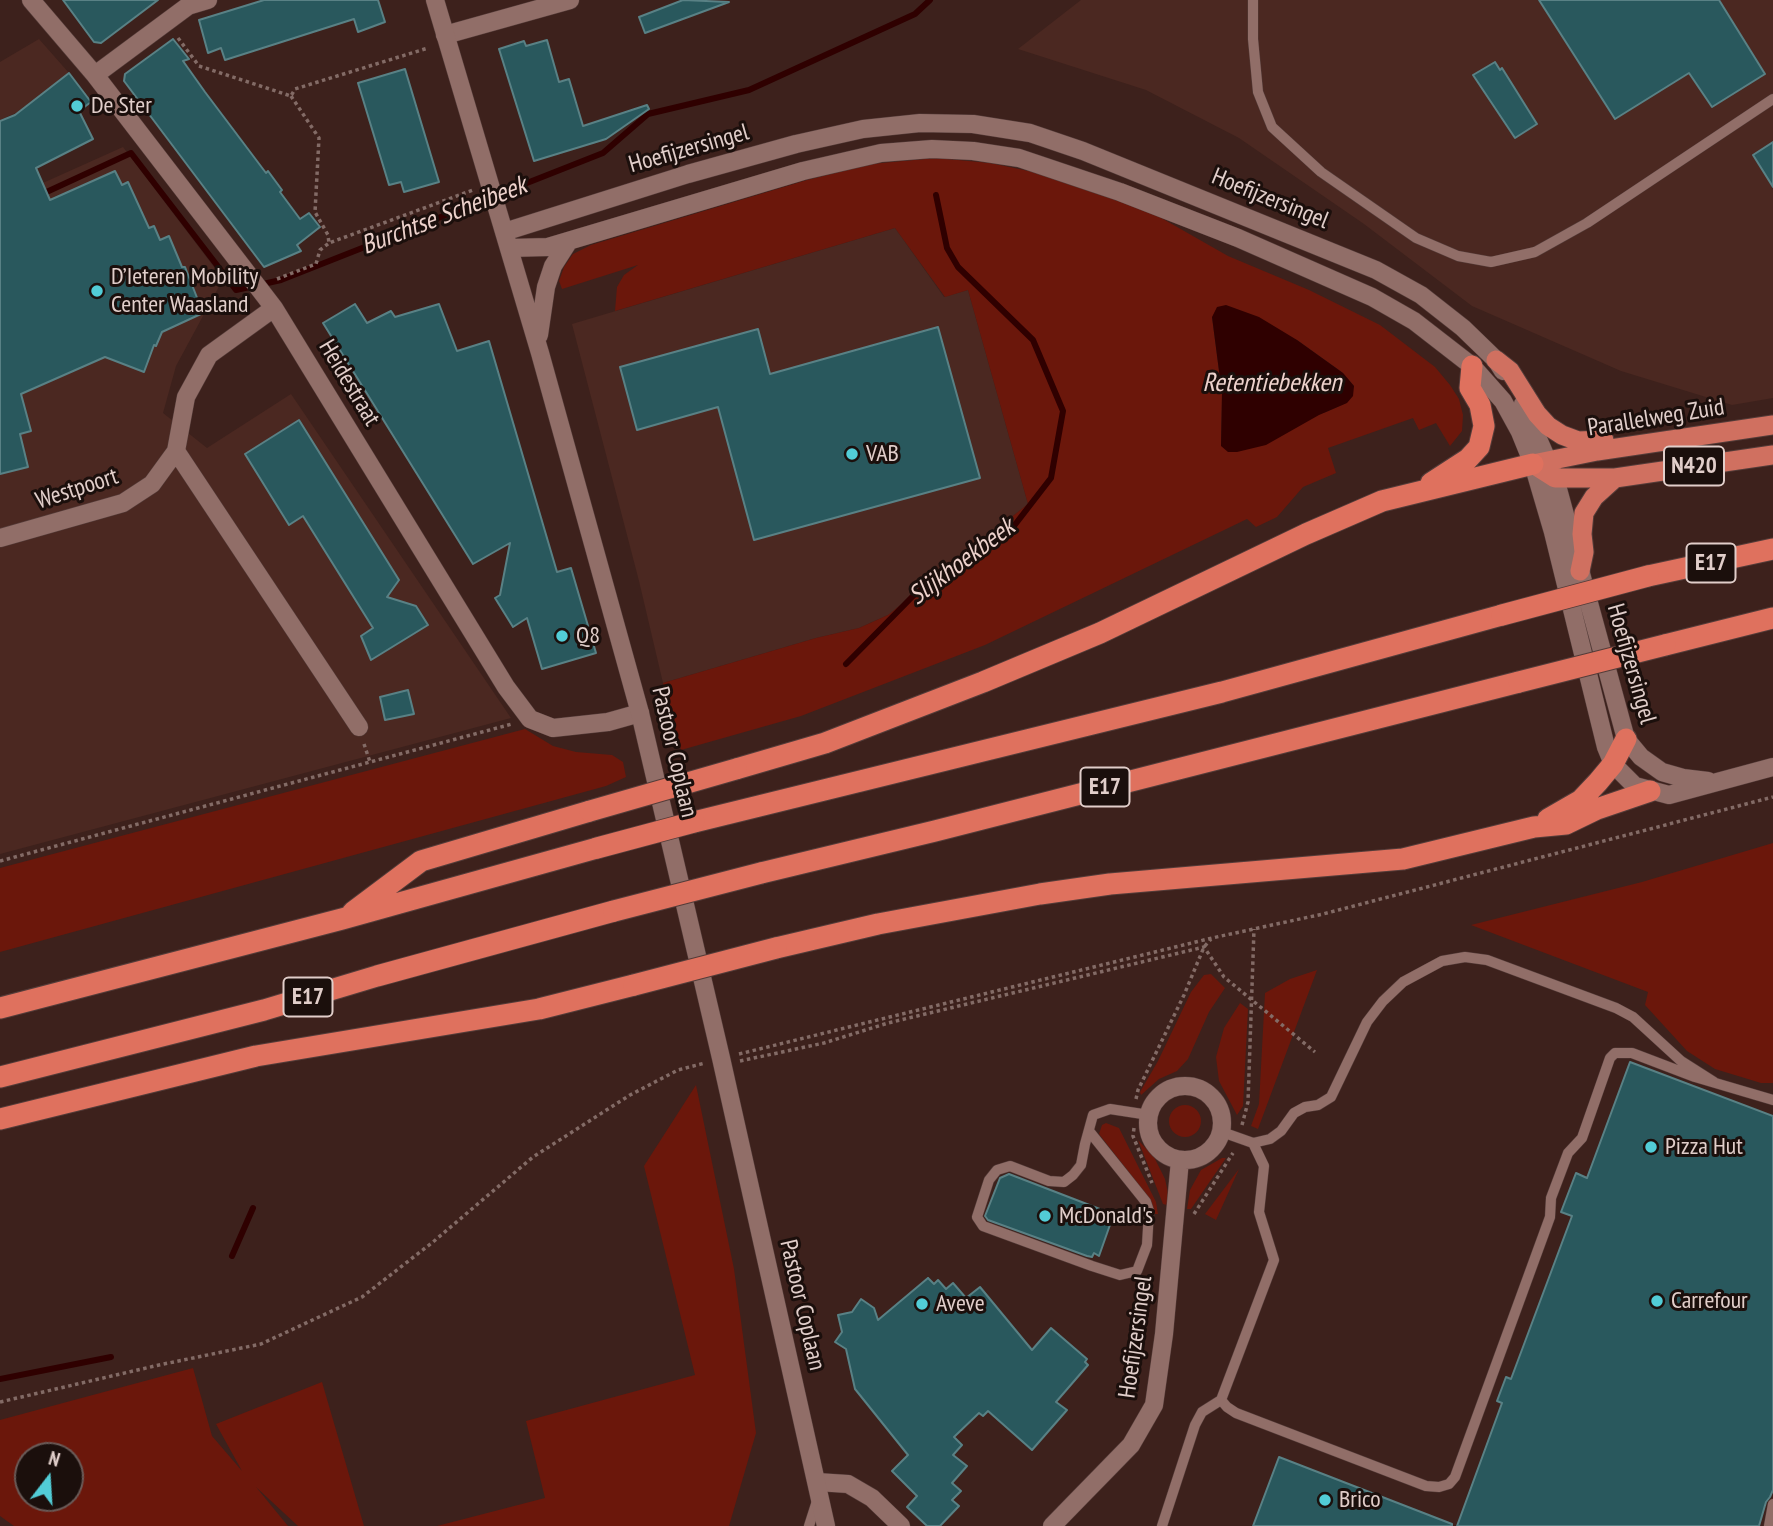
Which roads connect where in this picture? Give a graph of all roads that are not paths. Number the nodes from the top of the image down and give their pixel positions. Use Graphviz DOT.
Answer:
graph roads {
  1 [pos="31,0"];
  2 [pos="208,0"];
  3 [pos="435,0"];
  4 [pos="570,0"];
  5 [pos="1252,0"];
  6 [pos="446,39"];
  7 [pos="95,75"];
  8 [pos="1773,99"];
  9 [pos="506,240"];
  10 [pos="569,241"];
  11 [pos="274,308"];
  12 [pos="540,353"];
  13 [pos="1496,360"];
  14 [pos="1472,366"];
  15 [pos="1773,425"];
  16 [pos="1654,444"];
  17 [pos="176,451"];
  18 [pos="1773,455"];
  19 [pos="1545,468"];
  20 [pos="1615,478"];
  21 [pos="1416,492"];
  22 [pos="0,538"];
  23 [pos="1773,549"];
  24 [pos="1580,571"];
  25 [pos="1773,618"];
  26 [pos="640,713"];
  27 [pos="359,727"];
  28 [pos="1626,739"];
  29 [pos="1613,764"];
  30 [pos="1773,767"];
  31 [pos="1721,782"];
  32 [pos="1650,791"];
  33 [pos="1535,827"];
  34 [pos="342,919"];
  35 [pos="0,1008"];
  36 [pos="0,1077"];
  37 [pos="1714,1082"];
  38 [pos="1773,1100"];
  39 [pos="1142,1114"];
  40 [pos="0,1119"];
  41 [pos="1089,1131"];
  42 [pos="1230,1135"];
  43 [pos="1254,1143"];
  44 [pos="1180,1160"];
  45 [pos="1221,1400"];
  46 [pos="818,1488"];
  47 [pos="1773,1504"];
  48 [pos="809,1526"];
  49 [pos="827,1526"];
  50 [pos="901,1526"];
  51 [pos="1052,1526"];
  52 [pos="1162,1526"];
  53 [pos="1769,1526"];
  1 -- 7 [label="street, Heidestraat"];
  2 -- 7 [label="street"];
  3 -- 6 [label="street, Pastoor Coplaan"];
  4 -- 6 [label="street"];
  5 -- 8 [label="lane"];
  6 -- 9 [label="street, Pastoor Coplaan"];
  7 -- 11 [label="street, Heidestraat"];
  9 -- 10 [label="street, Hoefijzersingel"];
  9 -- 12 [label="street, Pastoor Coplaan"];
  9 -- 13 [label="street, Hoefijzersingel"];
  10 -- 12 [label="street"];
  10 -- 14 [label="street, Hoefijzersingel"];
  11 -- 17 [label="street, Westpoort"];
  11 -- 26 [label="street, Heidestraat"];
  12 -- 26 [label="street, Pastoor Coplaan"];
  13 -- 16 [label="highway"];
  13 -- 19 [label="street, Hoefijzersingel"];
  14 -- 19 [label="street, Hoefijzersingel"];
  14 -- 21 [label="highway"];
  15 -- 16 [label="highway, Parallelweg Zuid / N420"];
  16 -- 19 [label="highway, Parallelweg Zuid / N420"];
  17 -- 22 [label="street, Westpoort"];
  17 -- 27 [label="street"];
  18 -- 20 [label="highway, Parallelweg Zuid / N420"];
  19 -- 20 [label="highway, Parallelweg Zuid / N420"];
  19 -- 21 [label="highway"];
  19 -- 24 [label="street, Hoefijzersingel"];
  19 -- 29 [label="street, Hoefijzersingel"];
  20 -- 24 [label="highway"];
  21 -- 34 [label="highway, bridge"];
  23 -- 34 [label="highway, E17, bridge"];
  24 -- 28 [label="street, Hoefijzersingel"];
  25 -- 36 [label="highway, E17, bridge"];
  26 -- 46 [label="street, Pastoor Coplaan"];
  28 -- 29 [label="highway"];
  28 -- 31 [label="street, Hoefijzersingel"];
  29 -- 32 [label="street, Hoefijzersingel"];
  29 -- 33 [label="highway"];
  30 -- 31 [label="street, Hoefijzersingel"];
  31 -- 32 [label="street, Hoefijzersingel"];
  32 -- 33 [label="highway"];
  33 -- 40 [label="highway, bridge"];
  34 -- 35 [label="highway, E17"];
  37 -- 38 [label="lane"];
  37 -- 43 [label="lane"];
  37 -- 45 [label="lane"];
  39 -- 41 [label="lane"];
  39 -- 42 [label="street"];
  39 -- 44 [label="street"];
  41 -- 41 [label="lane"];
  42 -- 43 [label="lane"];
  42 -- 44 [label="street"];
  43 -- 45 [label="lane"];
  44 -- 51 [label="street, Hoefijzersingel"];
  45 -- 52 [label="lane"];
  46 -- 48 [label="lane"];
  46 -- 49 [label="street, Pastoor Coplaan"];
  46 -- 50 [label="street"];
  47 -- 53 [label="lane"];
}
